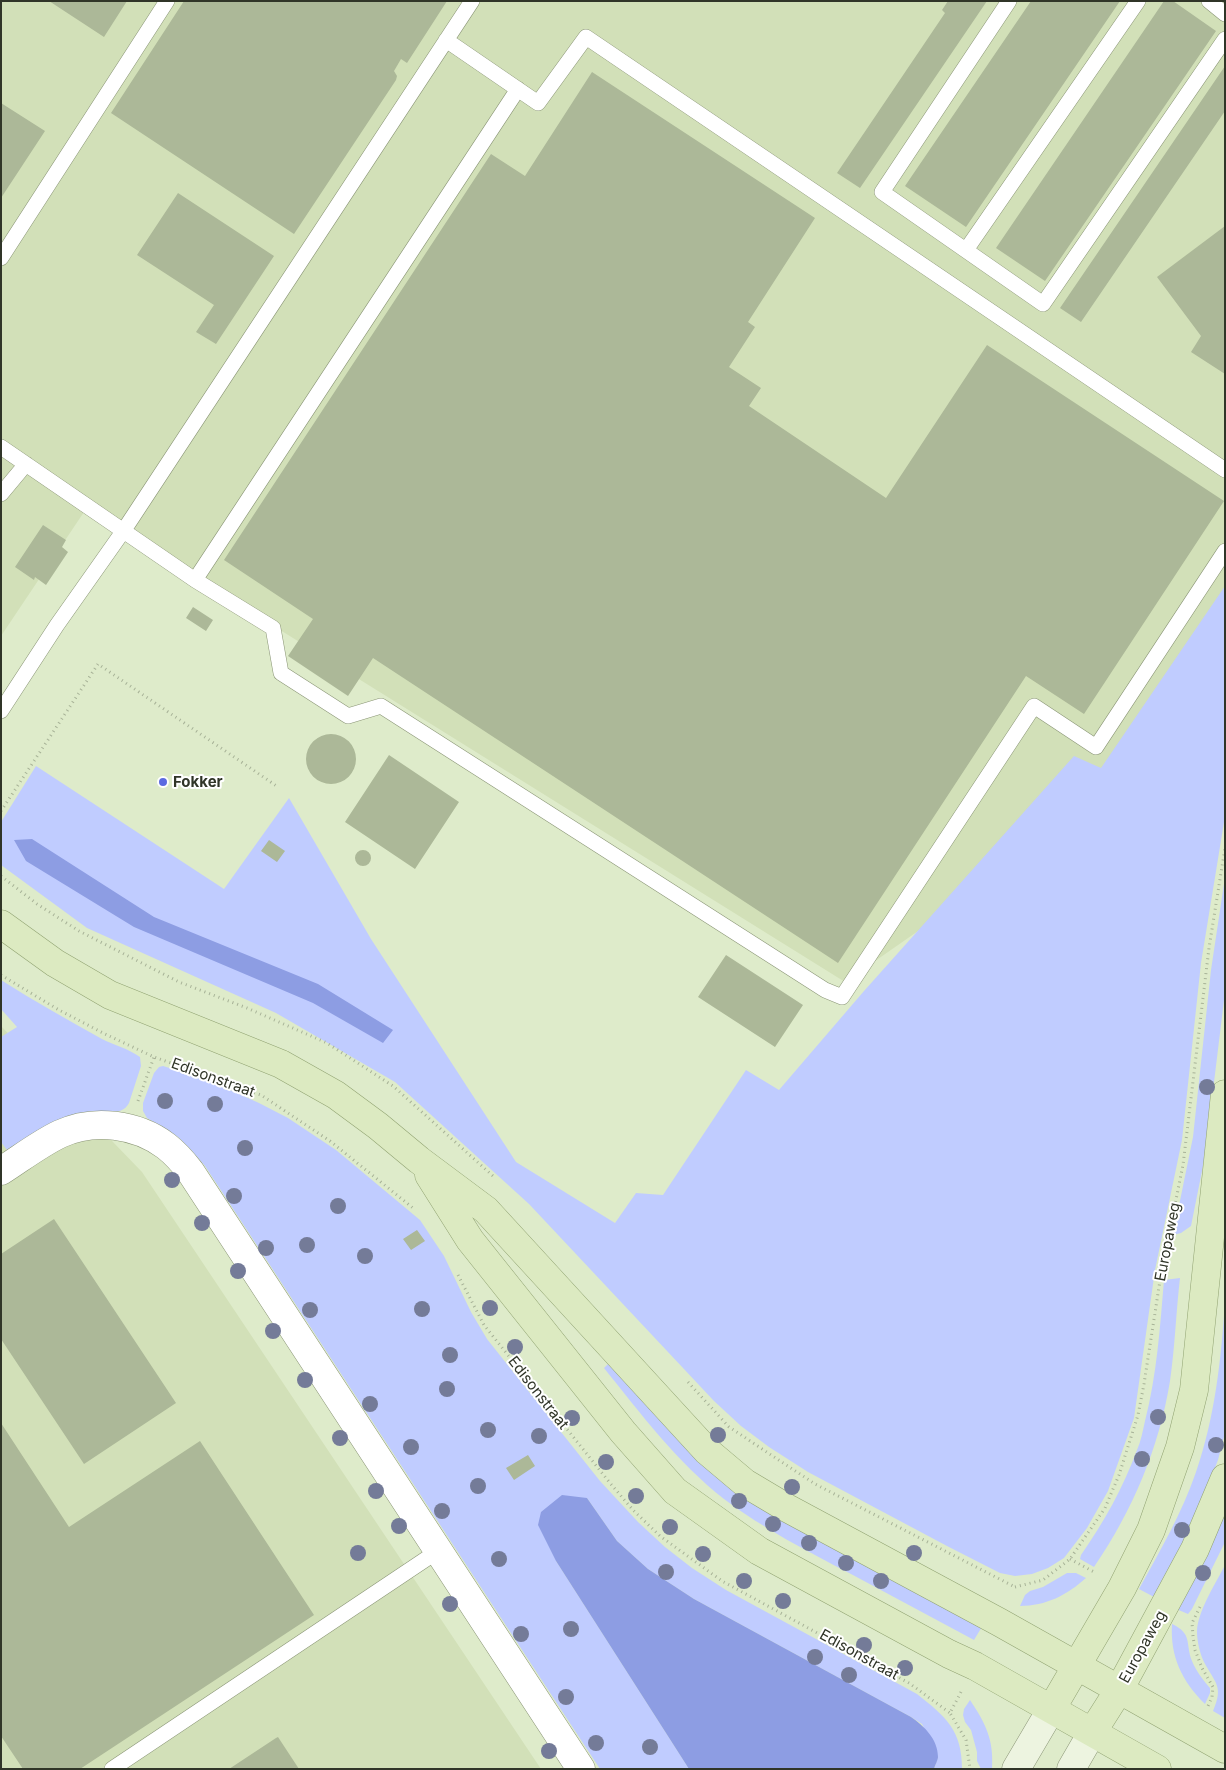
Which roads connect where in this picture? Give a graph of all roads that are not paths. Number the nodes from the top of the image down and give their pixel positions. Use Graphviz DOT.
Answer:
graph roads {
  1 [pos="167,1"];
  2 [pos="472,1"];
  3 [pos="1009,1"];
  4 [pos="1138,1"];
  5 [pos="1209,1"];
  6 [pos="1225,14"];
  7 [pos="1225,39"];
  8 [pos="446,40"];
  9 [pos="518,90"];
  10 [pos="966,250"];
  11 [pos="1,258"];
  12 [pos="1,447"];
  13 [pos="26,464"];
  14 [pos="1225,470"];
  15 [pos="1,494"];
  16 [pos="124,530"];
  17 [pos="1225,551"];
  18 [pos="195,580"];
  19 [pos="1,711"];
  20 [pos="1,924"];
  21 [pos="1225,1094"];
  22 [pos="419,1160"];
  23 [pos="1,1171"];
  24 [pos="1225,1478"];
  25 [pos="438,1551"];
  26 [pos="1076,1666"];
  27 [pos="1118,1690"];
  28 [pos="1052,1708"];
  29 [pos="1094,1732"];
  30 [pos="1225,1749"];
  31 [pos="112,1769"];
  32 [pos="581,1769"];
  33 [pos="1016,1769"];
  34 [pos="1071,1769"];
  35 [pos="1157,1769"];
  1 -- 11 [label="lane"];
  2 -- 8 [label="lane"];
  3 -- 10 [label="lane"];
  4 -- 10 [label="lane"];
  5 -- 6 [label="lane"];
  7 -- 10 [label="lane"];
  8 -- 9 [label="lane"];
  8 -- 16 [label="lane"];
  9 -- 14 [label="lane"];
  9 -- 18 [label="lane"];
  12 -- 13 [label="lane"];
  13 -- 15 [label="lane"];
  13 -- 16 [label="lane"];
  16 -- 18 [label="lane"];
  16 -- 19 [label="lane"];
  17 -- 18 [label="lane"];
  20 -- 22 [label="main road"];
  21 -- 26 [label="main road"];
  22 -- 26 [label="main road"];
  22 -- 28 [label="main road"];
  23 -- 25 [label="street"];
  24 -- 27 [label="main road, Europaweg"];
  25 -- 31 [label="lane"];
  25 -- 32 [label="street"];
  26 -- 27 [label="main road"];
  26 -- 28 [label="main road"];
  27 -- 29 [label="main road, Europaweg"];
  27 -- 30 [label="main road"];
  28 -- 29 [label="main road"];
  28 -- 33 [label="main road"];
  29 -- 34 [label="main road"];
  29 -- 35 [label="main road"];
}
